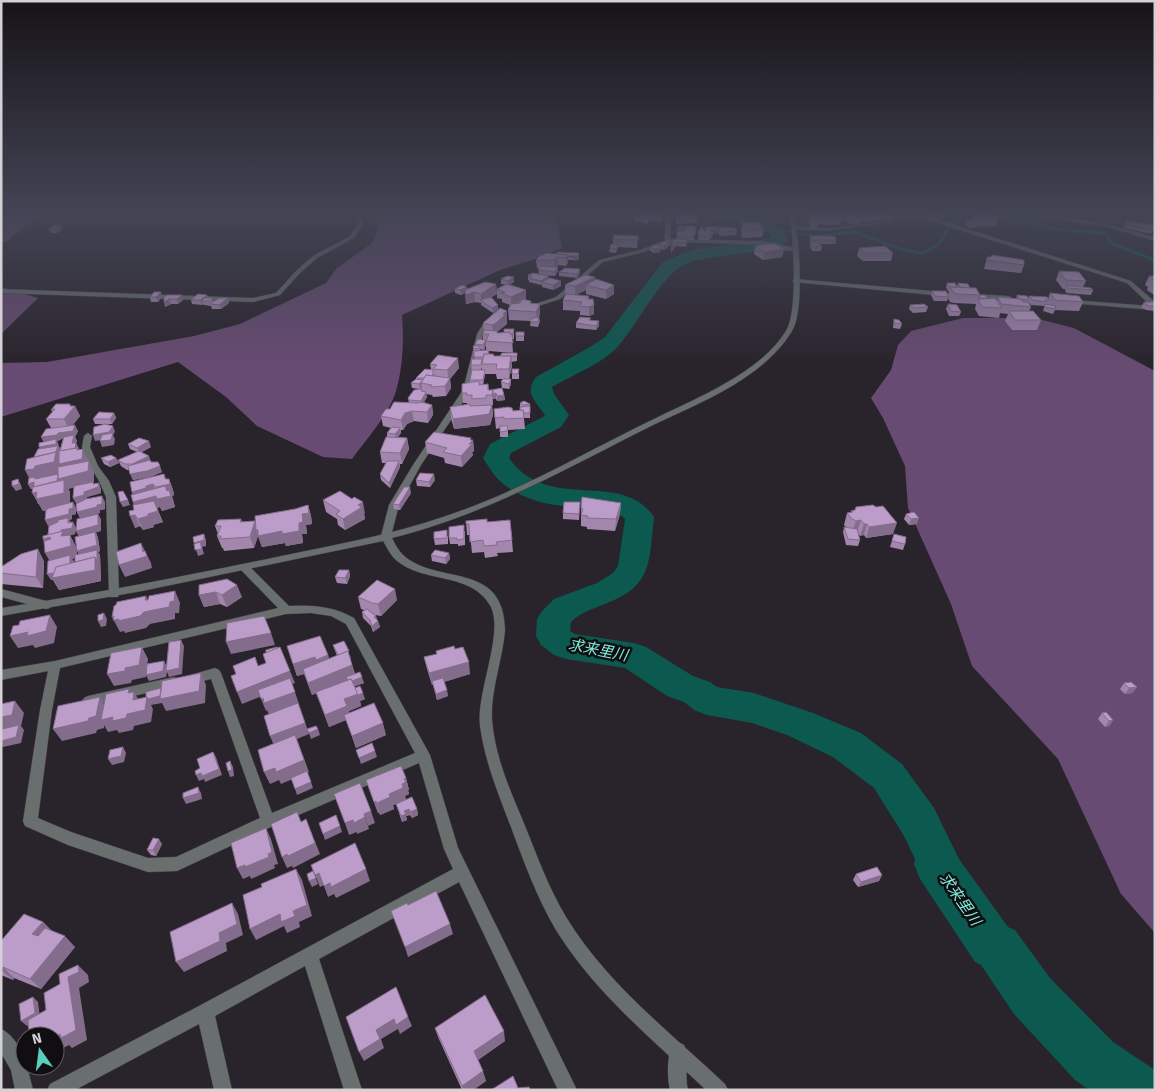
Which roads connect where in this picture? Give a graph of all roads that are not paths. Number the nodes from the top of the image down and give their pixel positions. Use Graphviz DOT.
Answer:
graph roads {
  1 [pos="306,265"];
  2 [pos="596,265"];
  3 [pos="796,265"];
  4 [pos="1076,265"];
  5 [pos="795,281"];
  6 [pos="1,291"];
  7 [pos="949,295"];
  8 [pos="965,296"];
  9 [pos="1013,299"];
  10 [pos="1068,302"];
  11 [pos="1155,307"];
  12 [pos="515,312"];
  13 [pos="500,318"];
  14 [pos="88,436"];
  15 [pos="386,536"];
  16 [pos="244,567"];
  17 [pos="1,593"];
  18 [pos="114,594"];
  19 [pos="46,605"];
  20 [pos="286,610"];
  21 [pos="1,612"];
  22 [pos="55,664"];
  23 [pos="1,675"];
  24 [pos="74,704"];
  25 [pos="424,755"];
  26 [pos="268,821"];
  27 [pos="462,872"];
  28 [pos="310,956"];
  29 [pos="205,1012"];
  30 [pos="1,1038"];
  31 [pos="678,1050"];
  32 [pos="24,1090"];
  33 [pos="56,1090"];
  34 [pos="223,1090"];
  35 [pos="353,1090"];
  36 [pos="568,1090"];
  37 [pos="679,1090"];
  38 [pos="719,1090"];
  1 -- 6 [label="street"];
  2 -- 12 [label="street"];
  3 -- 5 [label="street"];
  4 -- 11 [label="street"];
  5 -- 7 [label="street"];
  5 -- 15 [label="street"];
  8 -- 9 [label="street"];
  10 -- 11 [label="street"];
  13 -- 15 [label="street"];
  14 -- 18 [label="street"];
  15 -- 16 [label="street"];
  15 -- 31 [label="street"];
  16 -- 18 [label="street"];
  16 -- 20 [label="street"];
  17 -- 19 [label="street"];
  18 -- 19 [label="street"];
  19 -- 21 [label="street"];
  20 -- 22 [label="street"];
  20 -- 25 [label="street"];
  22 -- 23 [label="street"];
  22 -- 26 [label="street"];
  24 -- 26 [label="street"];
  25 -- 26 [label="street"];
  25 -- 27 [label="street"];
  27 -- 28 [label="street"];
  27 -- 36 [label="street"];
  28 -- 29 [label="street"];
  28 -- 35 [label="street"];
  29 -- 33 [label="street"];
  29 -- 34 [label="street"];
  30 -- 32 [label="street"];
  31 -- 37 [label="street"];
  31 -- 38 [label="street"];
}
